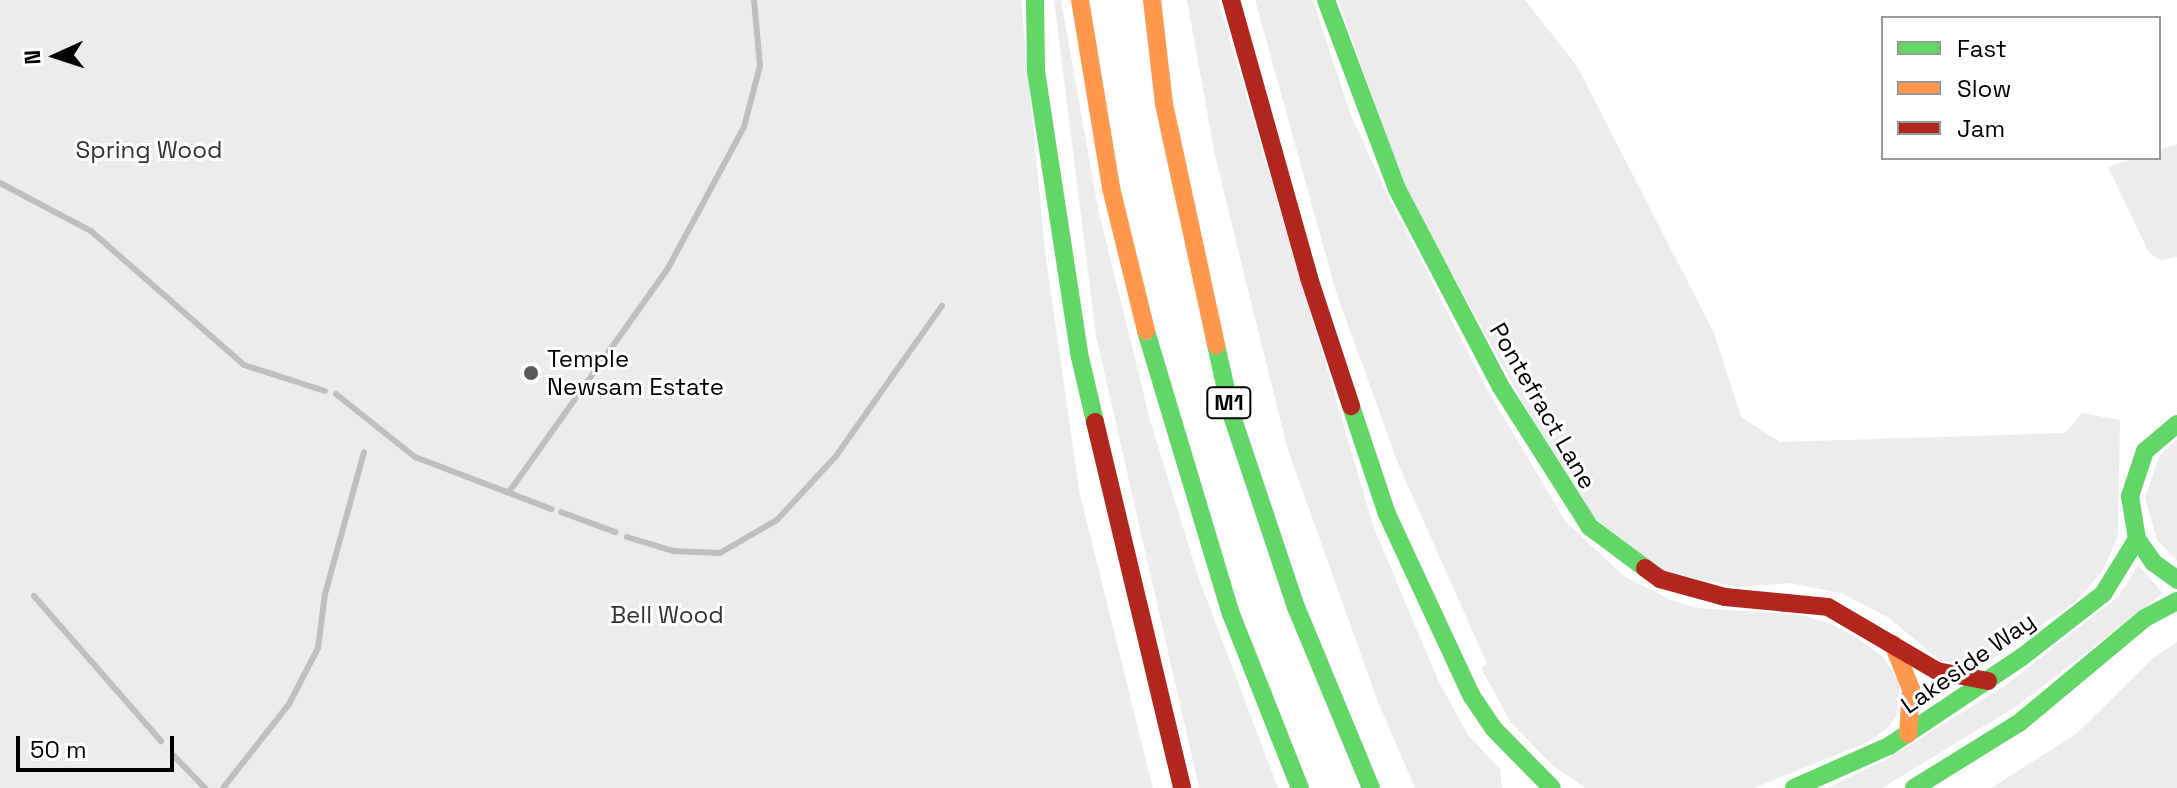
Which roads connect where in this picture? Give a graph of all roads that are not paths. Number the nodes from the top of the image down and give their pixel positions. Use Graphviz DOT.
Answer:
graph roads {
  1 [pos="1017,0"];
  2 [pos="1035,0"];
  3 [pos="1080,0"];
  4 [pos="1152,0"];
  5 [pos="1231,0"];
  6 [pos="1326,0"];
  7 [pos="1036,71"];
  8 [pos="2177,424"];
  9 [pos="2137,539"];
  10 [pos="2177,580"];
  11 [pos="2177,601"];
  12 [pos="1893,644"];
  13 [pos="1988,681"];
  14 [pos="1908,734"];
  15 [pos="1182,788"];
  16 [pos="1300,788"];
  17 [pos="1371,788"];
  18 [pos="1552,788"];
  19 [pos="1794,788"];
  20 [pos="1914,788"];
  1 -- 7 [label="main road"];
  2 -- 7 [label="main road"];
  3 -- 16 [label="main road, M1"];
  4 -- 17 [label="main road, M1"];
  5 -- 18 [label="main road"];
  6 -- 12 [label="main road, Pontefract Lane"];
  7 -- 15 [label="main road"];
  8 -- 9 [label="main road"];
  9 -- 10 [label="main road"];
  9 -- 13 [label="main road, Lakeside Way"];
  11 -- 20 [label="main road"];
  12 -- 13 [label="main road, Pontefract Lane"];
  12 -- 14 [label="main road"];
  13 -- 14 [label="main road, Lakeside Way"];
  14 -- 19 [label="main road, Lakeside Way"];
}
